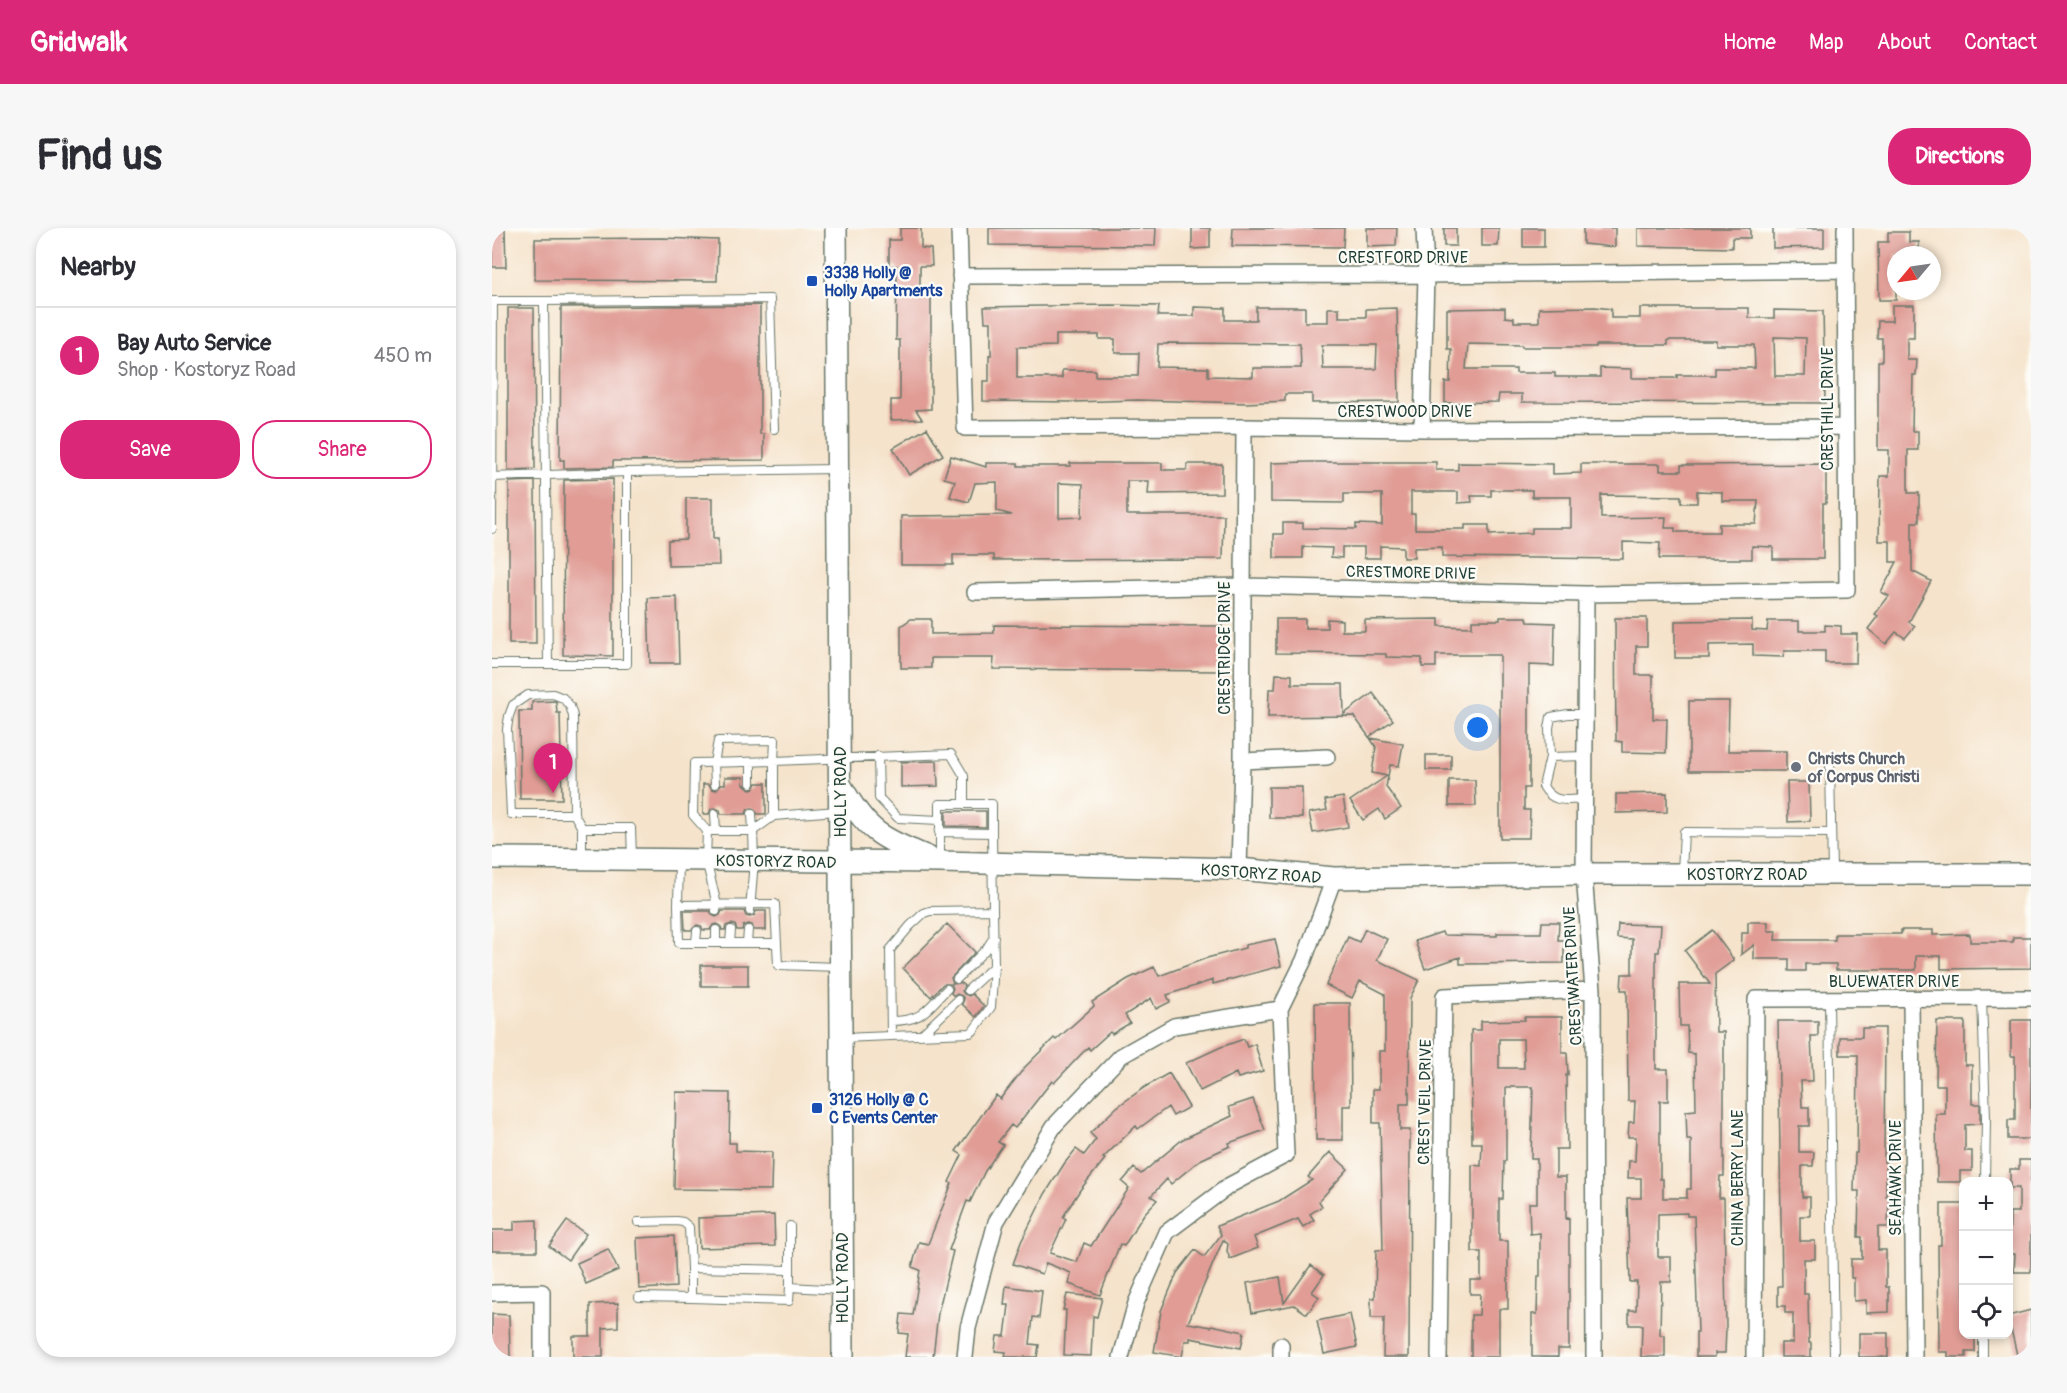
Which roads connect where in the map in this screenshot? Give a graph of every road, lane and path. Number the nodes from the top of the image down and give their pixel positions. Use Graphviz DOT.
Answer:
graph roads {
  1 [pos="836,228"];
  2 [pos="959,228"];
  3 [pos="1424,228"];
  4 [pos="1845,228"];
  5 [pos="1846,270"];
  6 [pos="1426,275"];
  7 [pos="960,276"];
  8 [pos="544,301"];
  9 [pos="1244,427"];
  10 [pos="1845,427"];
  11 [pos="774,429"];
  12 [pos="1422,429"];
  13 [pos="838,469"];
  14 [pos="627,471"];
  15 [pos="546,474"];
  16 [pos="493,477"];
  17 [pos="492,529"];
  18 [pos="1243,586"];
  19 [pos="1847,590"];
  20 [pos="975,592"];
  21 [pos="1586,594"];
  22 [pos="492,664"];
  23 [pos="548,664"];
  24 [pos="1585,714"];
  25 [pos="878,756"];
  26 [pos="1585,756"];
  27 [pos="1328,757"];
  28 [pos="1550,757"];
  29 [pos="840,758"];
  30 [pos="774,761"];
  31 [pos="1242,761"];
  32 [pos="751,762"];
  33 [pos="714,763"];
  34 [pos="1830,766"];
  35 [pos="751,783"];
  36 [pos="840,783"];
  37 [pos="715,784"];
  38 [pos="1585,799"];
  39 [pos="960,806"];
  40 [pos="840,810"];
  41 [pos="574,814"];
  42 [pos="716,814"];
  43 [pos="752,814"];
  44 [pos="774,816"];
  45 [pos="939,820"];
  46 [pos="582,828"];
  47 [pos="707,831"];
  48 [pos="716,831"];
  49 [pos="753,831"];
  50 [pos="939,832"];
  51 [pos="992,833"];
  52 [pos="1831,833"];
  53 [pos="492,858"];
  54 [pos="582,859"];
  55 [pos="632,859"];
  56 [pos="680,860"];
  57 [pos="706,860"];
  58 [pos="754,860"];
  59 [pos="840,862"];
  60 [pos="940,862"];
  61 [pos="992,863"];
  62 [pos="1239,869"];
  63 [pos="1584,874"];
  64 [pos="1682,874"];
  65 [pos="1832,874"];
  66 [pos="2031,874"];
  67 [pos="1334,878"];
  68 [pos="678,905"];
  69 [pos="751,907"];
  70 [pos="717,908"];
  71 [pos="993,910"];
  72 [pos="697,930"];
  73 [pos="716,930"];
  74 [pos="730,930"];
  75 [pos="748,930"];
  76 [pos="994,937"];
  77 [pos="696,943"];
  78 [pos="716,943"];
  79 [pos="730,943"];
  80 [pos="747,943"];
  81 [pos="777,943"];
  82 [pos="994,966"];
  83 [pos="840,968"];
  84 [pos="957,979"];
  85 [pos="947,989"];
  86 [pos="968,990"];
  87 [pos="1593,990"];
  88 [pos="1982,998"];
  89 [pos="2031,998"];
  90 [pos="1756,999"];
  91 [pos="1829,999"];
  92 [pos="1911,999"];
  93 [pos="958,1000"];
  94 [pos="1280,1009"];
  95 [pos="891,1021"];
  96 [pos="921,1035"];
  97 [pos="891,1036"];
  98 [pos="841,1039"];
  99 [pos="1985,1177"];
  100 [pos="638,1222"];
  101 [pos="790,1226"];
  102 [pos="692,1268"];
  103 [pos="790,1270"];
  104 [pos="790,1287"];
  105 [pos="843,1290"];
  106 [pos="492,1293"];
  107 [pos="639,1297"];
  108 [pos="691,1298"];
  109 [pos="1983,1339"];
  110 [pos="542,1357"];
  111 [pos="843,1357"];
  112 [pos="965,1357"];
  113 [pos="1122,1357"];
  114 [pos="1439,1357"];
  115 [pos="1594,1357"];
  116 [pos="1754,1357"];
  117 [pos="1834,1357"];
  118 [pos="1914,1357"];
  119 [pos="1983,1357"];
  1 -- 13 [label="main road, HOLLY ROAD"];
  2 -- 7 [label="street"];
  3 -- 6 [label="street"];
  4 -- 5 [label="street, CRESTHILL DRIVE"];
  5 -- 6 [label="street, CRESTFORD DRIVE"];
  5 -- 10 [label="street, CRESTHILL DRIVE"];
  6 -- 7 [label="street, CRESTFORD DRIVE"];
  6 -- 12 [label="street"];
  7 -- 9 [label="street, CRESTWOOD DRIVE"];
  8 -- 11 [label="lane"];
  8 -- 15 [label="lane"];
  8 -- 16 [label="lane"];
  9 -- 12 [label="street, CRESTWOOD DRIVE"];
  9 -- 18 [label="street, CRESTRIDGE DRIVE"];
  10 -- 12 [label="street, CRESTWOOD DRIVE"];
  10 -- 19 [label="street, CRESTHILL DRIVE"];
  13 -- 14 [label="lane"];
  13 -- 29 [label="main road, HOLLY ROAD"];
  14 -- 15 [label="lane"];
  14 -- 23 [label="lane"];
  15 -- 16 [label="lane"];
  15 -- 23 [label="lane"];
  16 -- 17 [label="lane"];
  18 -- 20 [label="street, CRESTMORE DRIVE"];
  18 -- 21 [label="street, CRESTMORE DRIVE"];
  18 -- 31 [label="street, CRESTRIDGE DRIVE"];
  19 -- 21 [label="street, CRESTMORE DRIVE"];
  21 -- 24 [label="street, CRESTWATER DRIVE"];
  22 -- 23 [label="lane"];
  24 -- 26 [label="street, CRESTWATER DRIVE"];
  24 -- 28 [label="lane"];
  25 -- 29 [label="lane"];
  25 -- 39 [label="lane"];
  25 -- 45 [label="lane"];
  26 -- 28 [label="lane"];
  26 -- 38 [label="street, CRESTWATER DRIVE"];
  27 -- 31 [label="street"];
  28 -- 38 [label="lane"];
  29 -- 30 [label="lane"];
  29 -- 36 [label="main road, HOLLY ROAD"];
  30 -- 32 [label="lane"];
  30 -- 33 [label="lane"];
  30 -- 44 [label="lane"];
  31 -- 62 [label="street, CRESTRIDGE DRIVE"];
  32 -- 33 [label="lane"];
  32 -- 35 [label="lane"];
  33 -- 37 [label="lane"];
  33 -- 47 [label="lane"];
  34 -- 52 [label="lane"];
  36 -- 40 [label="main road, HOLLY ROAD"];
  36 -- 60 [label="main road"];
  38 -- 63 [label="street, CRESTWATER DRIVE"];
  39 -- 45 [label="lane"];
  39 -- 51 [label="lane"];
  40 -- 44 [label="lane"];
  40 -- 59 [label="main road, HOLLY ROAD"];
  41 -- 41 [label="lane"];
  41 -- 46 [label="lane"];
  42 -- 48 [label="lane"];
  43 -- 49 [label="lane"];
  44 -- 49 [label="lane"];
  45 -- 50 [label="lane"];
  46 -- 54 [label="lane"];
  46 -- 55 [label="lane"];
  47 -- 48 [label="lane"];
  47 -- 57 [label="lane"];
  48 -- 49 [label="lane"];
  49 -- 58 [label="lane"];
  50 -- 51 [label="lane"];
  50 -- 60 [label="lane"];
  51 -- 61 [label="lane"];
  52 -- 64 [label="lane"];
  52 -- 65 [label="lane"];
  53 -- 54 [label="main road, KOSTORYZ ROAD"];
  54 -- 55 [label="main road, KOSTORYZ ROAD"];
  55 -- 56 [label="main road, KOSTORYZ ROAD"];
  56 -- 57 [label="main road, KOSTORYZ ROAD"];
  56 -- 68 [label="lane"];
  57 -- 58 [label="main road, KOSTORYZ ROAD"];
  57 -- 70 [label="lane"];
  58 -- 59 [label="main road, KOSTORYZ ROAD"];
  58 -- 69 [label="lane"];
  59 -- 60 [label="main road, KOSTORYZ ROAD"];
  59 -- 83 [label="main road, HOLLY ROAD"];
  60 -- 61 [label="main road, KOSTORYZ ROAD"];
  61 -- 62 [label="main road, KOSTORYZ ROAD"];
  61 -- 71 [label="lane"];
  62 -- 67 [label="main road, KOSTORYZ ROAD"];
  63 -- 64 [label="main road, KOSTORYZ ROAD"];
  63 -- 67 [label="main road, KOSTORYZ ROAD"];
  63 -- 87 [label="street, CRESTWATER DRIVE"];
  64 -- 65 [label="main road, KOSTORYZ ROAD"];
  65 -- 66 [label="main road, KOSTORYZ ROAD"];
  67 -- 94 [label="street"];
  68 -- 70 [label="lane"];
  68 -- 77 [label="lane"];
  69 -- 70 [label="lane"];
  69 -- 81 [label="lane"];
  71 -- 76 [label="lane"];
  71 -- 95 [label="lane"];
  72 -- 77 [label="lane"];
  73 -- 78 [label="lane"];
  74 -- 79 [label="lane"];
  75 -- 80 [label="lane"];
  76 -- 82 [label="lane"];
  76 -- 84 [label="lane"];
  77 -- 78 [label="lane"];
  78 -- 79 [label="lane"];
  79 -- 80 [label="lane"];
  80 -- 81 [label="lane"];
  81 -- 83 [label="lane"];
  82 -- 86 [label="lane"];
  82 -- 96 [label="lane"];
  83 -- 98 [label="main road, HOLLY ROAD"];
  85 -- 95 [label="lane"];
  87 -- 114 [label="street, CREST VEIL DRIVE"];
  87 -- 115 [label="street, CRESTWATER DRIVE"];
  88 -- 89 [label="street, BLUEWATER DRIVE"];
  88 -- 92 [label="street, BLUEWATER DRIVE"];
  88 -- 99 [label="lane"];
  90 -- 91 [label="street, BLUEWATER DRIVE"];
  90 -- 116 [label="street, CHINA BERRY LANE"];
  91 -- 92 [label="street, BLUEWATER DRIVE"];
  91 -- 117 [label="lane"];
  92 -- 118 [label="street, SEAHAWK DRIVE"];
  93 -- 96 [label="lane"];
  94 -- 112 [label="street"];
  94 -- 113 [label="street"];
  95 -- 97 [label="lane"];
  96 -- 97 [label="lane"];
  97 -- 98 [label="lane"];
  98 -- 105 [label="main road, HOLLY ROAD"];
  100 -- 102 [label="lane"];
  101 -- 103 [label="lane"];
  102 -- 103 [label="lane"];
  102 -- 108 [label="lane"];
  103 -- 104 [label="lane"];
  104 -- 105 [label="lane"];
  104 -- 108 [label="lane"];
  105 -- 111 [label="main road, HOLLY ROAD"];
  106 -- 110 [label="street"];
  107 -- 108 [label="lane"];
  109 -- 119 [label="lane"];
}
